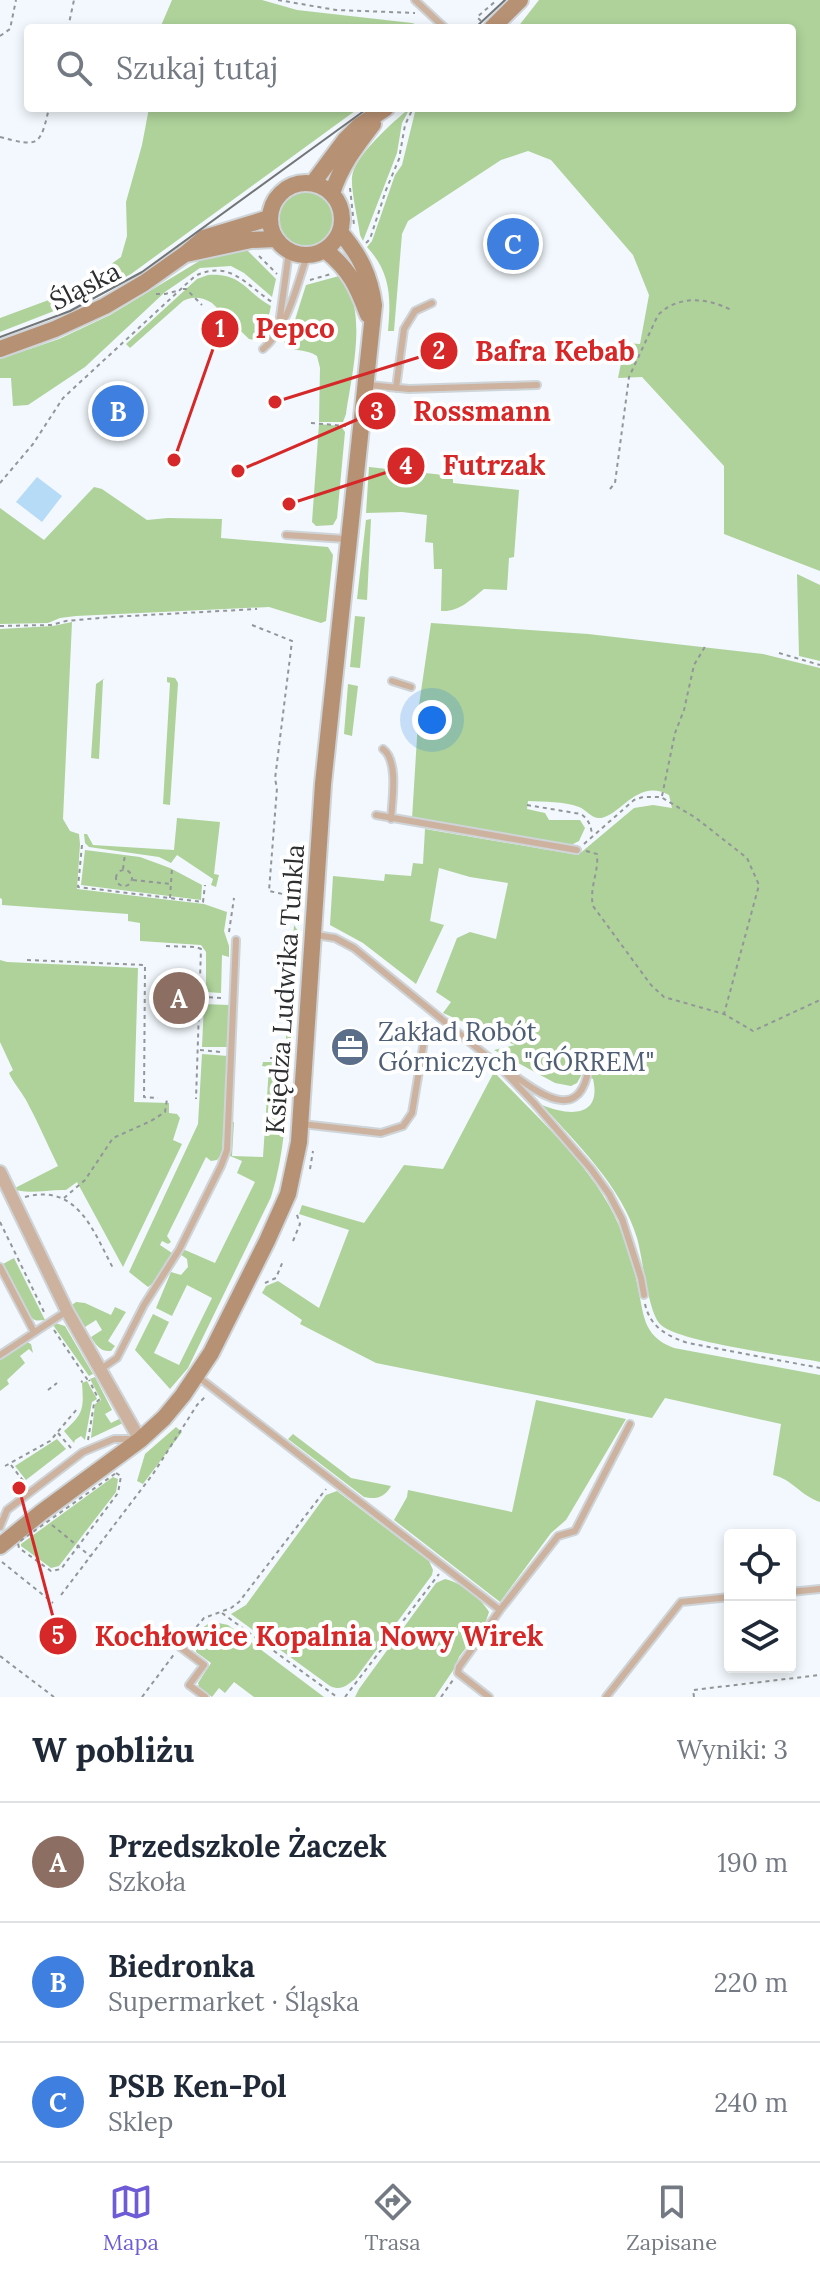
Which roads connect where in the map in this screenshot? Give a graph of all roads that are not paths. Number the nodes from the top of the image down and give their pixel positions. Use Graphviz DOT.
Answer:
graph roads {
  1 [pos="415,0"];
  2 [pos="520,0"];
  3 [pos="440,24"];
  4 [pos="496,24"];
  5 [pos="380,112"];
  6 [pos="383,112"];
  7 [pos="313,183"];
  8 [pos="332,194"];
  9 [pos="269,218"];
  10 [pos="340,232"];
  11 [pos="275,239"];
  12 [pos="325,250"];
  13 [pos="289,252"];
  14 [pos="185,254"];
  15 [pos="307,256"];
  16 [pos="432,303"];
  17 [pos="372,323"];
  18 [pos="278,328"];
  19 [pos="0,349"];
  20 [pos="263,349"];
  21 [pos="366,384"];
  22 [pos="537,385"];
  23 [pos="396,388"];
  24 [pos="286,535"];
  25 [pos="349,539"];
  26 [pos="392,681"];
  27 [pos="411,687"];
  28 [pos="383,749"];
  29 [pos="376,815"];
  30 [pos="391,819"];
  31 [pos="577,850"];
  32 [pos="312,935"];
  33 [pos="236,940"];
  34 [pos="424,1041"];
  35 [pos="498,1065"];
  36 [pos="587,1076"];
  37 [pos="300,1124"];
  38 [pos="0,1172"];
  39 [pos="0,1267"];
  40 [pos="644,1295"];
  41 [pos="67,1311"];
  42 [pos="34,1332"];
  43 [pos="0,1355"];
  44 [pos="101,1369"];
  45 [pos="197,1376"];
  46 [pos="630,1424"];
  47 [pos="140,1440"];
  48 [pos="0,1527"];
  49 [pos="0,1546"];
  50 [pos="820,1589"];
  51 [pos="796,1591"];
  52 [pos="724,1598"];
  53 [pos="500,1610"];
  54 [pos="180,1647"];
  55 [pos="205,1697"];
  56 [pos="489,1697"];
  57 [pos="606,1697"];
  1 -- 3 [label="lane"];
  2 -- 4 [label="street"];
  5 -- 7 [label="street"];
  6 -- 8 [label="street"];
  7 -- 8 [label="street"];
  7 -- 9 [label="street"];
  8 -- 10 [label="street"];
  9 -- 11 [label="street"];
  9 -- 14 [label="street, Śląska"];
  10 -- 12 [label="street"];
  10 -- 17 [label="street, Księdza Ludwika Tunkla"];
  11 -- 13 [label="street"];
  11 -- 14 [label="street, Śląska"];
  12 -- 15 [label="street"];
  12 -- 17 [label="street, Księdza Ludwika Tunkla"];
  13 -- 15 [label="street"];
  13 -- 18 [label="lane"];
  14 -- 19 [label="street, Śląska"];
  15 -- 18 [label="lane"];
  16 -- 23 [label="lane"];
  17 -- 21 [label="street, Księdza Ludwika Tunkla"];
  18 -- 20 [label="lane"];
  21 -- 23 [label="lane"];
  21 -- 25 [label="street, Księdza Ludwika Tunkla"];
  22 -- 23 [label="lane"];
  24 -- 25 [label="lane"];
  25 -- 32 [label="street, Księdza Ludwika Tunkla"];
  26 -- 27 [label="lane"];
  28 -- 30 [label="lane"];
  29 -- 30 [label="lane"];
  30 -- 31 [label="lane"];
  32 -- 35 [label="lane"];
  32 -- 37 [label="street, Księdza Ludwika Tunkla"];
  33 -- 44 [label="lane"];
  34 -- 37 [label="lane"];
  35 -- 36 [label="lane"];
  35 -- 40 [label="lane"];
  37 -- 45 [label="street, Księdza Ludwika Tunkla"];
  38 -- 41 [label="street"];
  39 -- 42 [label="lane"];
  41 -- 42 [label="lane"];
  41 -- 44 [label="street"];
  42 -- 43 [label="lane"];
  44 -- 47 [label="street"];
  45 -- 47 [label="street, Księdza Ludwika Tunkla"];
  45 -- 53 [label="lane"];
  46 -- 53 [label="lane"];
  47 -- 48 [label="lane"];
  47 -- 49 [label="street, Księdza Ludwika Tunkla"];
  50 -- 51 [label="lane"];
  52 -- 57 [label="lane"];
  53 -- 56 [label="lane"];
  54 -- 55 [label="lane"];
}
